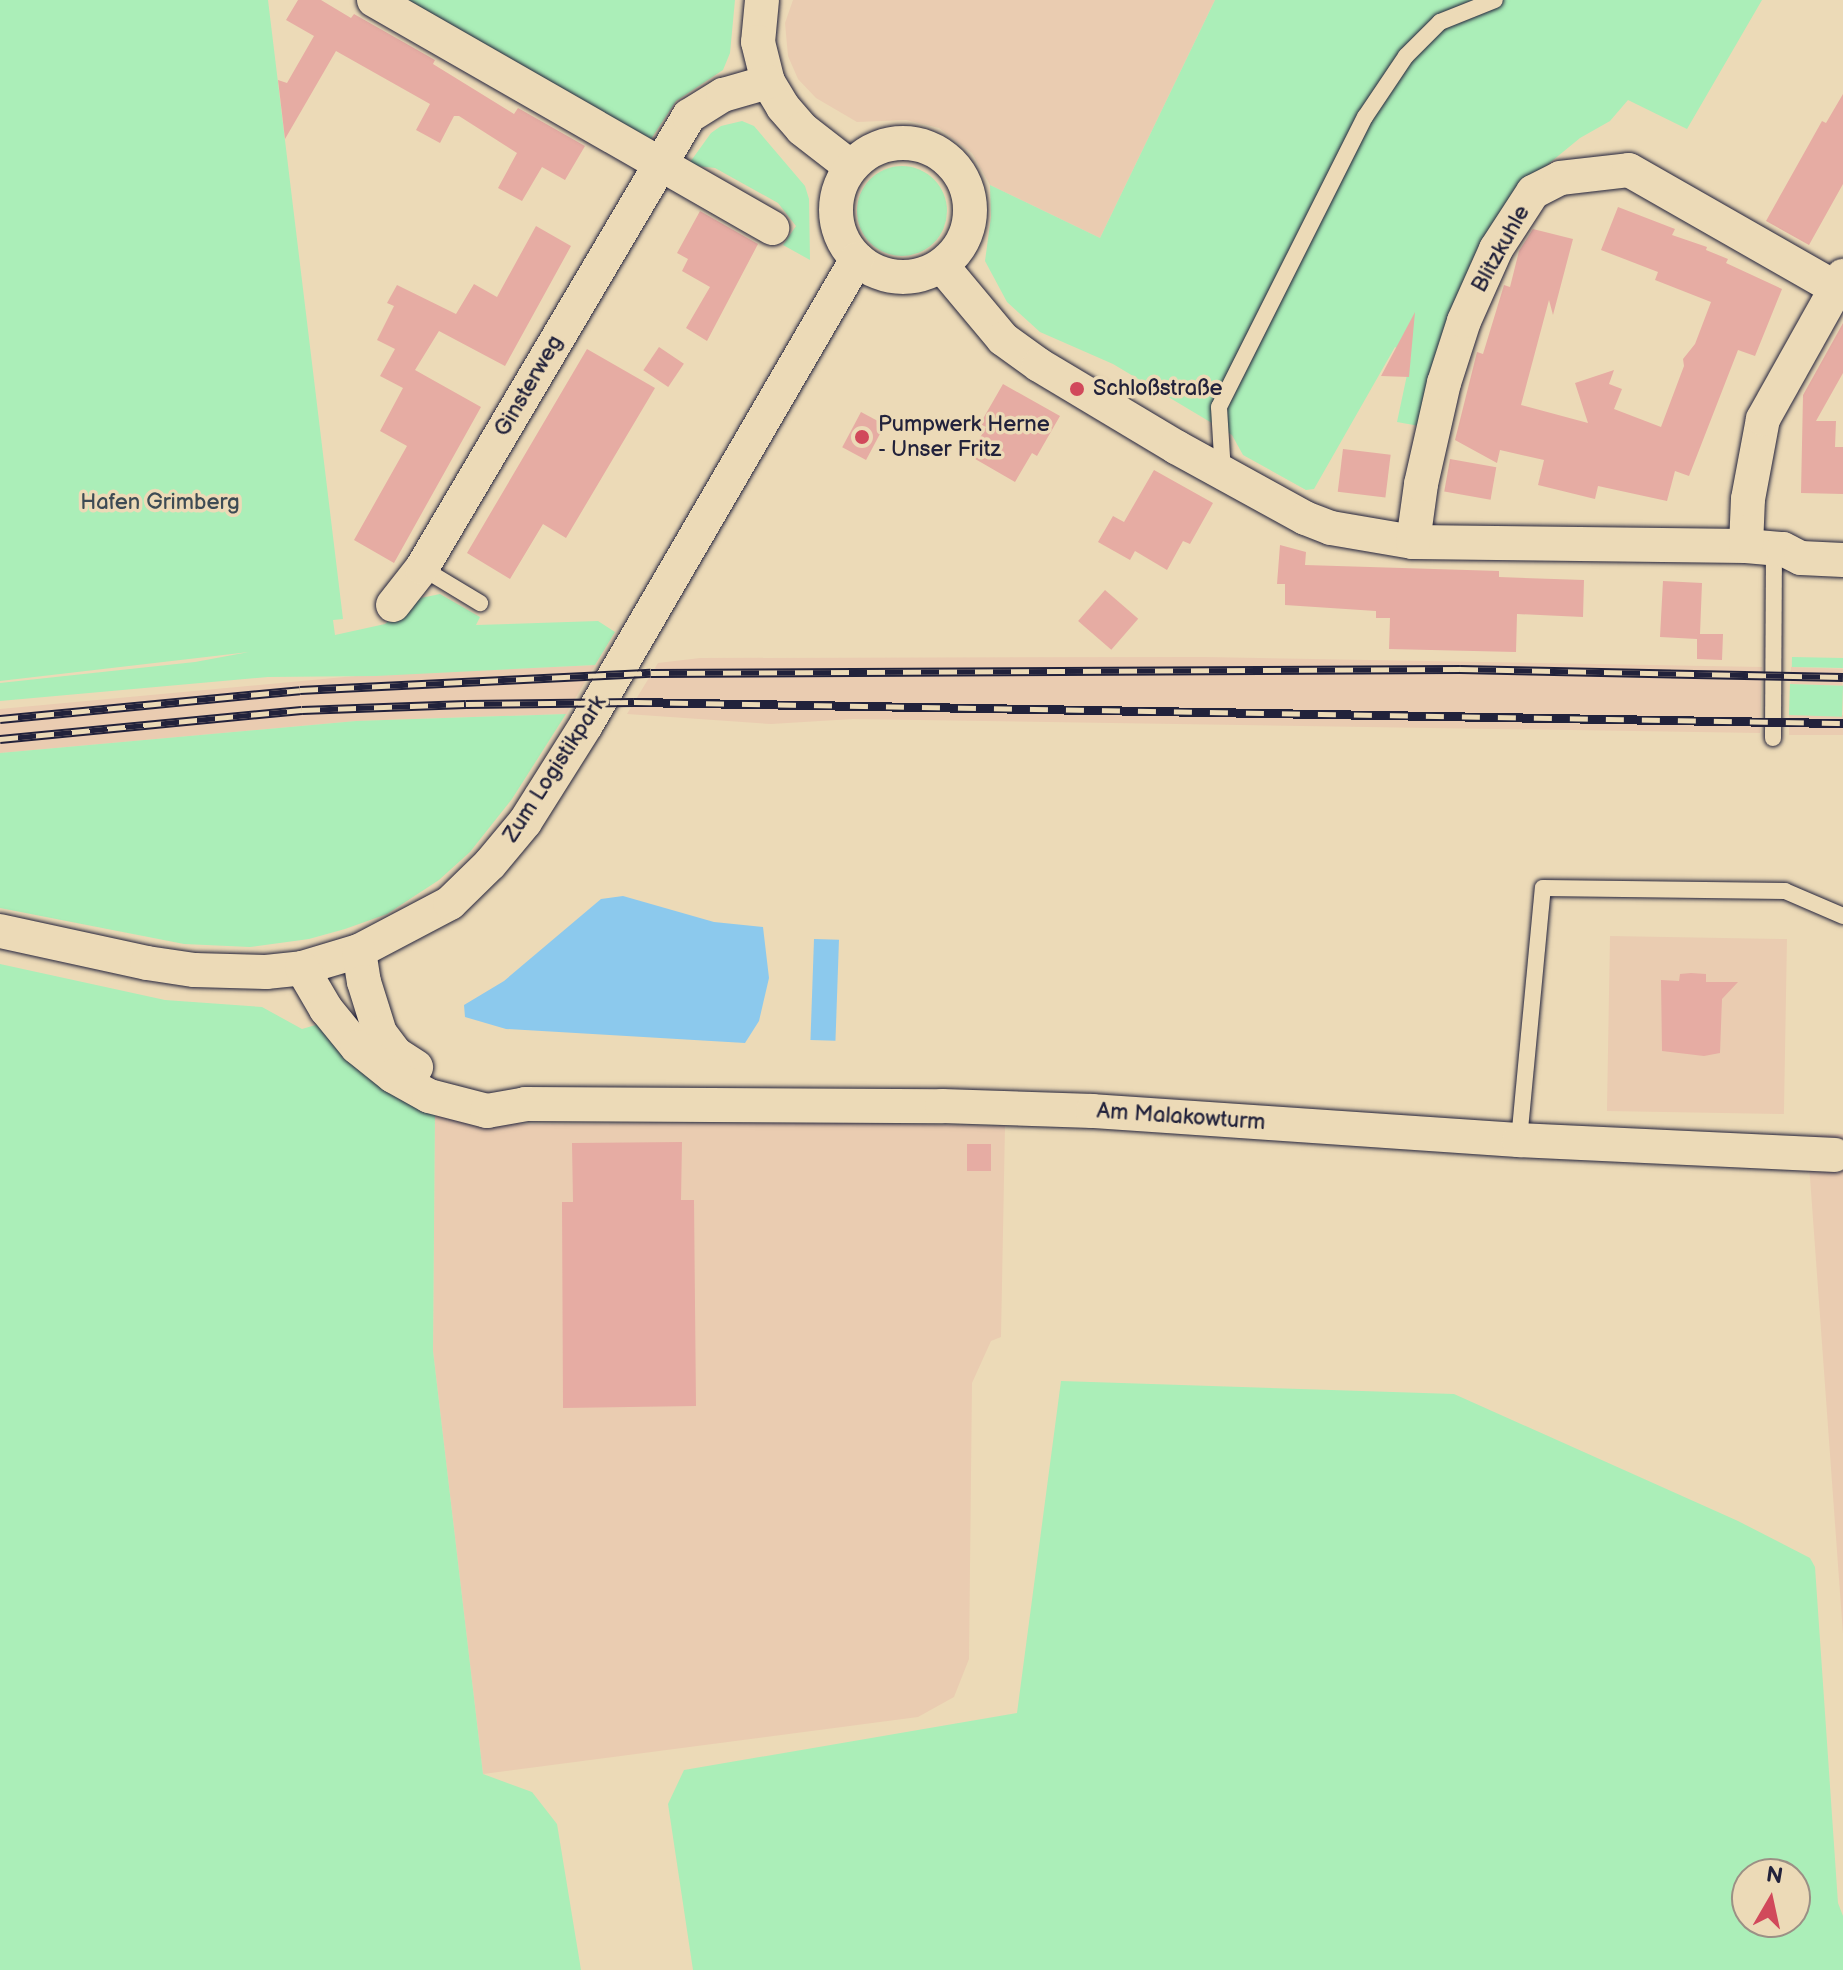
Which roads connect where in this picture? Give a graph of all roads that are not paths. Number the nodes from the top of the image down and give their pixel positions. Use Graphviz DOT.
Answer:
graph roads {
  1 [pos="374,0"];
  2 [pos="762,0"];
  3 [pos="1495,0"];
  4 [pos="768,82"];
  5 [pos="660,164"];
  6 [pos="851,167"];
  7 [pos="772,228"];
  8 [pos="857,259"];
  9 [pos="942,266"];
  10 [pos="1840,282"];
  11 [pos="1223,473"];
  12 [pos="1843,537"];
  13 [pos="1413,542"];
  14 [pos="1768,547"];
  15 [pos="1843,560"];
  16 [pos="422,568"];
  17 [pos="480,603"];
  18 [pos="393,605"];
  19 [pos="1773,738"];
  20 [pos="1843,916"];
  21 [pos="0,931"];
  22 [pos="359,951"];
  23 [pos="302,968"];
  24 [pos="525,1104"];
  25 [pos="1519,1140"];
  26 [pos="1840,1155"];
  1 -- 5 [label="street"];
  2 -- 4 [label="street"];
  3 -- 11 [label="lane"];
  4 -- 5 [label="street, Ginsterweg"];
  4 -- 6 [label="street"];
  5 -- 7 [label="street"];
  5 -- 16 [label="street, Ginsterweg"];
  6 -- 8 [label="street"];
  6 -- 9 [label="street"];
  8 -- 9 [label="street"];
  8 -- 22 [label="street, Zum Logistikpark"];
  9 -- 11 [label="street"];
  10 -- 13 [label="street, Blitzkuhle"];
  10 -- 14 [label="street"];
  11 -- 13 [label="street"];
  12 -- 14 [label="street"];
  13 -- 14 [label="street"];
  14 -- 15 [label="street"];
  14 -- 19 [label="lane"];
  16 -- 17 [label="lane"];
  16 -- 18 [label="street, Ginsterweg"];
  20 -- 25 [label="lane"];
  21 -- 23 [label="street, Zum Logistikpark"];
  22 -- 23 [label="street, Zum Logistikpark"];
  22 -- 24 [label="street, Am Malakowturm"];
  23 -- 24 [label="street, Am Malakowturm"];
  24 -- 25 [label="street, Am Malakowturm"];
  25 -- 26 [label="street, Am Malakowturm"];
}
